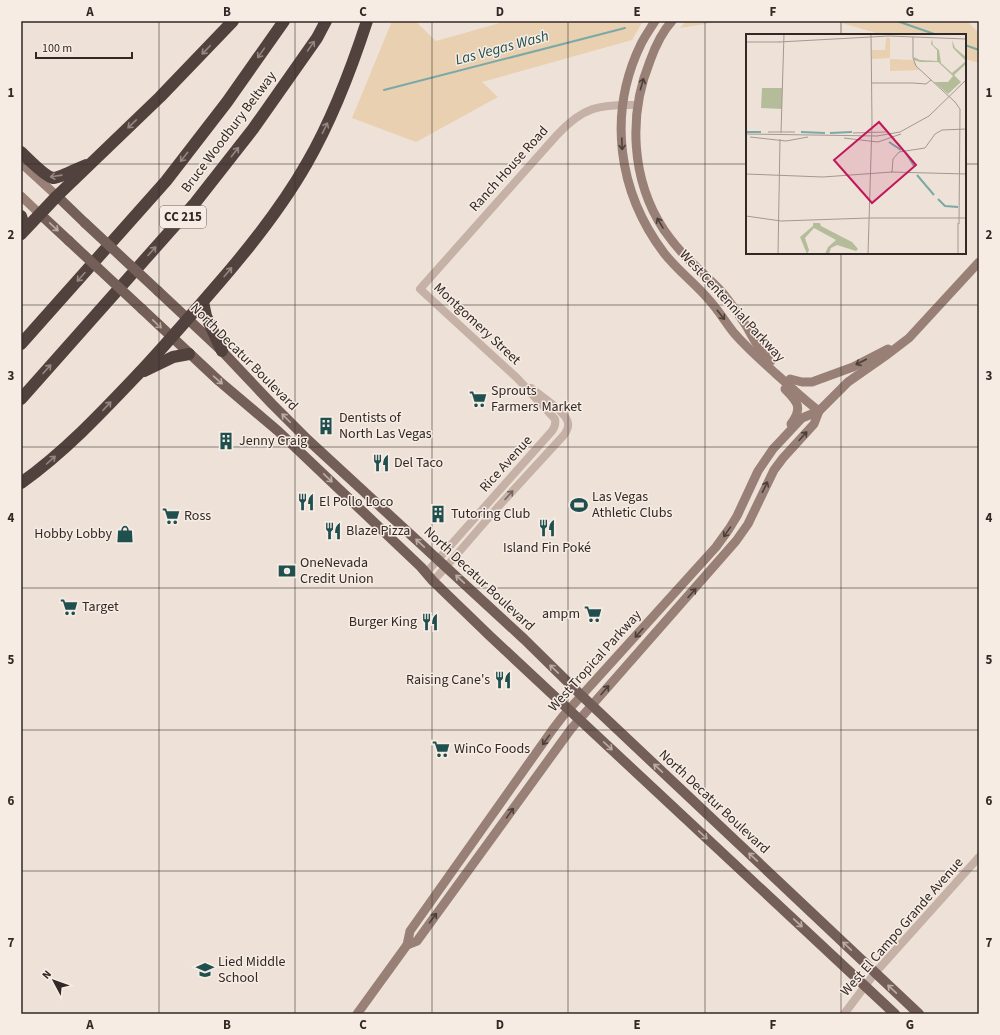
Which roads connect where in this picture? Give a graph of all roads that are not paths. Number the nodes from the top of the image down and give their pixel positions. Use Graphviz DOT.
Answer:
graph roads {
  1 [pos="233,21"];
  2 [pos="284,21"];
  3 [pos="326,21"];
  4 [pos="367,21"];
  5 [pos="655,21"];
  6 [pos="672,21"];
  7 [pos="623,105"];
  8 [pos="637,105"];
  9 [pos="21,152"];
  10 [pos="92,162"];
  11 [pos="21,163"];
  12 [pos="21,196"];
  13 [pos="57,196"];
  14 [pos="40,214"];
  15 [pos="21,216"];
  16 [pos="21,234"];
  17 [pos="979,262"];
  18 [pos="420,289"];
  19 [pos="203,302"];
  20 [pos="188,319"];
  21 [pos="734,332"];
  22 [pos="172,338"];
  23 [pos="909,338"];
  24 [pos="21,344"];
  25 [pos="222,351"];
  26 [pos="189,354"];
  27 [pos="139,373"];
  28 [pos="517,378"];
  29 [pos="790,379"];
  30 [pos="21,399"];
  31 [pos="819,411"];
  32 [pos="555,426"];
  33 [pos="564,435"];
  34 [pos="773,449"];
  35 [pos="523,464"];
  36 [pos="21,483"];
  37 [pos="490,501"];
  38 [pos="497,508"];
  39 [pos="438,559"];
  40 [pos="446,567"];
  41 [pos="426,572"];
  42 [pos="433,581"];
  43 [pos="582,696"];
  44 [pos="592,705"];
  45 [pos="570,710"];
  46 [pos="580,719"];
  47 [pos="979,856"];
  48 [pos="463,858"];
  49 [pos="453,891"];
  50 [pos="406,945"];
  51 [pos="875,973"];
  52 [pos="865,986"];
  53 [pos="358,1014"];
  54 [pos="844,1014"];
  55 [pos="895,1014"];
  56 [pos="919,1014"];
  1 -- 10 [label="highway, one-way"];
  2 -- 24 [label="highway, Bruce Woodbury Beltway / CC 215, one-way"];
  30 -- 3 [label="highway, Bruce Woodbury Beltway / CC 215, one-way"];
  19 -- 4 [label="highway, one-way"];
  5 -- 7 [label="main road, West Centennial Parkway"];
  8 -- 6 [label="main road, West Centennial Parkway, one-way"];
  7 -- 8 [label="street, Ranch House Road"];
  7 -- 18 [label="street, Ranch House Road"];
  7 -- 21 [label="main road, West Centennial Parkway, one-way"];
  29 -- 8 [label="main road, West Centennial Parkway, one-way"];
  10 -- 9 [label="highway, one-way"];
  10 -- 13 [label="highway"];
  11 -- 13 [label="main road, North Decatur Boulevard"];
  12 -- 14 [label="main road, North Decatur Boulevard"];
  13 -- 14 [label="highway"];
  13 -- 20 [label="main road, North Decatur Boulevard, bridge"];
  14 -- 16 [label="highway"];
  14 -- 22 [label="main road, North Decatur Boulevard, one-way, bridge"];
  15 -- 16 [label="highway"];
  17 -- 23 [label="main road, West Tropical Parkway"];
  18 -- 28 [label="street, Montgomery Street"];
  19 -- 20 [label="highway"];
  19 -- 25 [label="highway"];
  20 -- 22 [label="highway"];
  20 -- 25 [label="main road, North Decatur Boulevard"];
  21 -- 31 [label="main road, West Centennial Parkway"];
  21 -- 34 [label="main road"];
  22 -- 26 [label="main road, North Decatur Boulevard"];
  22 -- 27 [label="highway"];
  23 -- 29 [label="main road, one-way"];
  23 -- 31 [label="main road, West Tropical Parkway"];
  39 -- 25 [label="main road, North Decatur Boulevard, one-way"];
  26 -- 27 [label="highway"];
  26 -- 41 [label="main road, North Decatur Boulevard, one-way"];
  36 -- 27 [label="highway, one-way"];
  28 -- 32 [label="street, Montgomery Street"];
  28 -- 33 [label="street, Montgomery Street"];
  29 -- 31 [label="main road, West Centennial Parkway"];
  31 -- 34 [label="main road, West Tropical Parkway"];
  44 -- 31 [label="main road, West Tropical Parkway, one-way"];
  32 -- 35 [label="street, Rice Avenue"];
  33 -- 35 [label="street"];
  38 -- 33 [label="street, Rice Avenue, one-way"];
  34 -- 43 [label="main road, West Tropical Parkway, one-way"];
  35 -- 37 [label="street, Rice Avenue"];
  37 -- 38 [label="street"];
  37 -- 39 [label="street, Rice Avenue"];
  38 -- 40 [label="street, Rice Avenue"];
  39 -- 40 [label="main road, North Decatur Boulevard"];
  39 -- 41 [label="street, Rice Avenue"];
  40 -- 42 [label="street, Rice Avenue"];
  43 -- 40 [label="main road, North Decatur Boulevard, one-way"];
  41 -- 42 [label="main road, North Decatur Boulevard"];
  42 -- 45 [label="main road, North Decatur Boulevard"];
  43 -- 44 [label="main road, North Decatur Boulevard"];
  43 -- 45 [label="main road, West Tropical Parkway"];
  44 -- 46 [label="main road, West Tropical Parkway"];
  51 -- 44 [label="main road, North Decatur Boulevard, one-way"];
  45 -- 46 [label="main road, North Decatur Boulevard"];
  45 -- 48 [label="main road, West Tropical Parkway, one-way"];
  49 -- 46 [label="main road, West Tropical Parkway, one-way"];
  46 -- 52 [label="main road, North Decatur Boulevard, one-way"];
  47 -- 51 [label="street, West El Campo Grande Avenue"];
  48 -- 49 [label="main road"];
  48 -- 50 [label="main road, West Tropical Parkway"];
  50 -- 49 [label="main road, West Tropical Parkway, one-way"];
  50 -- 53 [label="main road, West Tropical Parkway"];
  51 -- 52 [label="street, West El Campo Grande Avenue"];
  56 -- 51 [label="main road, North Decatur Boulevard, one-way"];
  52 -- 54 [label="street, West El Campo Grande Avenue"];
  52 -- 55 [label="main road, North Decatur Boulevard"];
}
